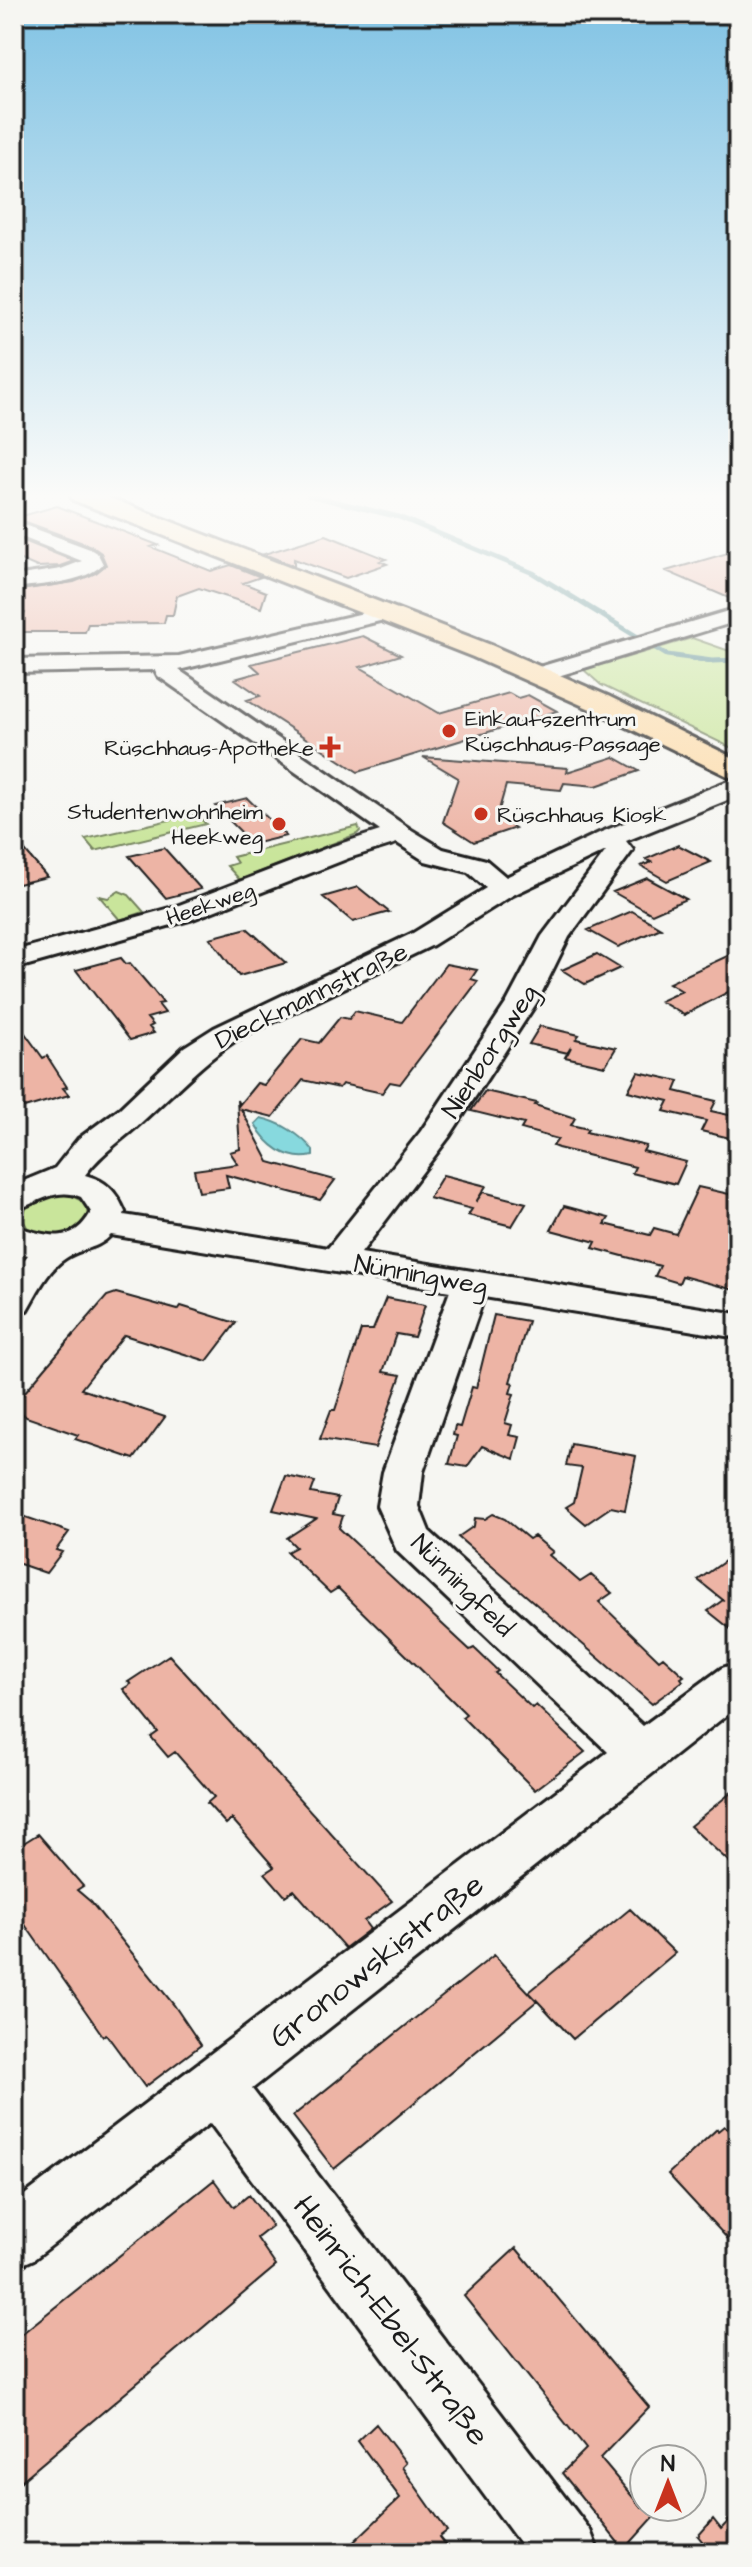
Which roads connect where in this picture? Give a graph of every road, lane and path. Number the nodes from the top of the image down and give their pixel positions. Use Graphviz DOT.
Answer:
graph roads {
  1 [pos="381,615"];
  2 [pos="387,615"];
  3 [pos="735,615"];
  4 [pos="167,663"];
  5 [pos="14,666"];
  6 [pos="537,675"];
  7 [pos="738,778"];
  8 [pos="401,834"];
  9 [pos="608,838"];
  10 [pos="503,889"];
  11 [pos="14,960"];
  12 [pos="131,1115"];
  13 [pos="51,1183"];
  14 [pos="14,1199"];
  15 [pos="102,1208"];
  16 [pos="15,1244"];
  17 [pos="56,1247"];
  18 [pos="338,1259"];
  19 [pos="471,1282"];
  20 [pos="14,1301"];
  21 [pos="738,1326"];
  22 [pos="738,1681"];
  23 [pos="641,1754"];
  24 [pos="216,2086"];
  25 [pos="14,2239"];
  26 [pos="567,2553"];
  1 -- 4 [label="street"];
  2 -- 6 [label="main road"];
  3 -- 6 [label="street"];
  4 -- 5 [label="street"];
  4 -- 8 [label="street"];
  6 -- 7 [label="main road"];
  7 -- 9 [label="street, Dieckmannstraße"];
  7 -- 10 [label="street, Dieckmannstraße"];
  8 -- 10 [label="street"];
  8 -- 11 [label="street, Heekweg"];
  9 -- 10 [label="street, Dieckmannstraße"];
  9 -- 18 [label="street, Nienborgweg"];
  10 -- 12 [label="street, Dieckmannstraße"];
  12 -- 13 [label="street, Dieckmannstraße"];
  12 -- 15 [label="street, Dieckmannstraße"];
  13 -- 14 [label="street, Dieckmannstraße"];
  13 -- 15 [label="street"];
  15 -- 17 [label="street"];
  15 -- 18 [label="street, Nünningweg"];
  16 -- 17 [label="street"];
  17 -- 20 [label="street"];
  18 -- 19 [label="street, Nünningweg"];
  19 -- 21 [label="street, Nünningweg"];
  19 -- 23 [label="street, Nünningfeld"];
  22 -- 23 [label="street, Gronowskistraße"];
  23 -- 24 [label="street, Gronowskistraße"];
  24 -- 25 [label="street, Gronowskistraße"];
  24 -- 26 [label="street, Heinrich-Ebel-Straße"];
}
